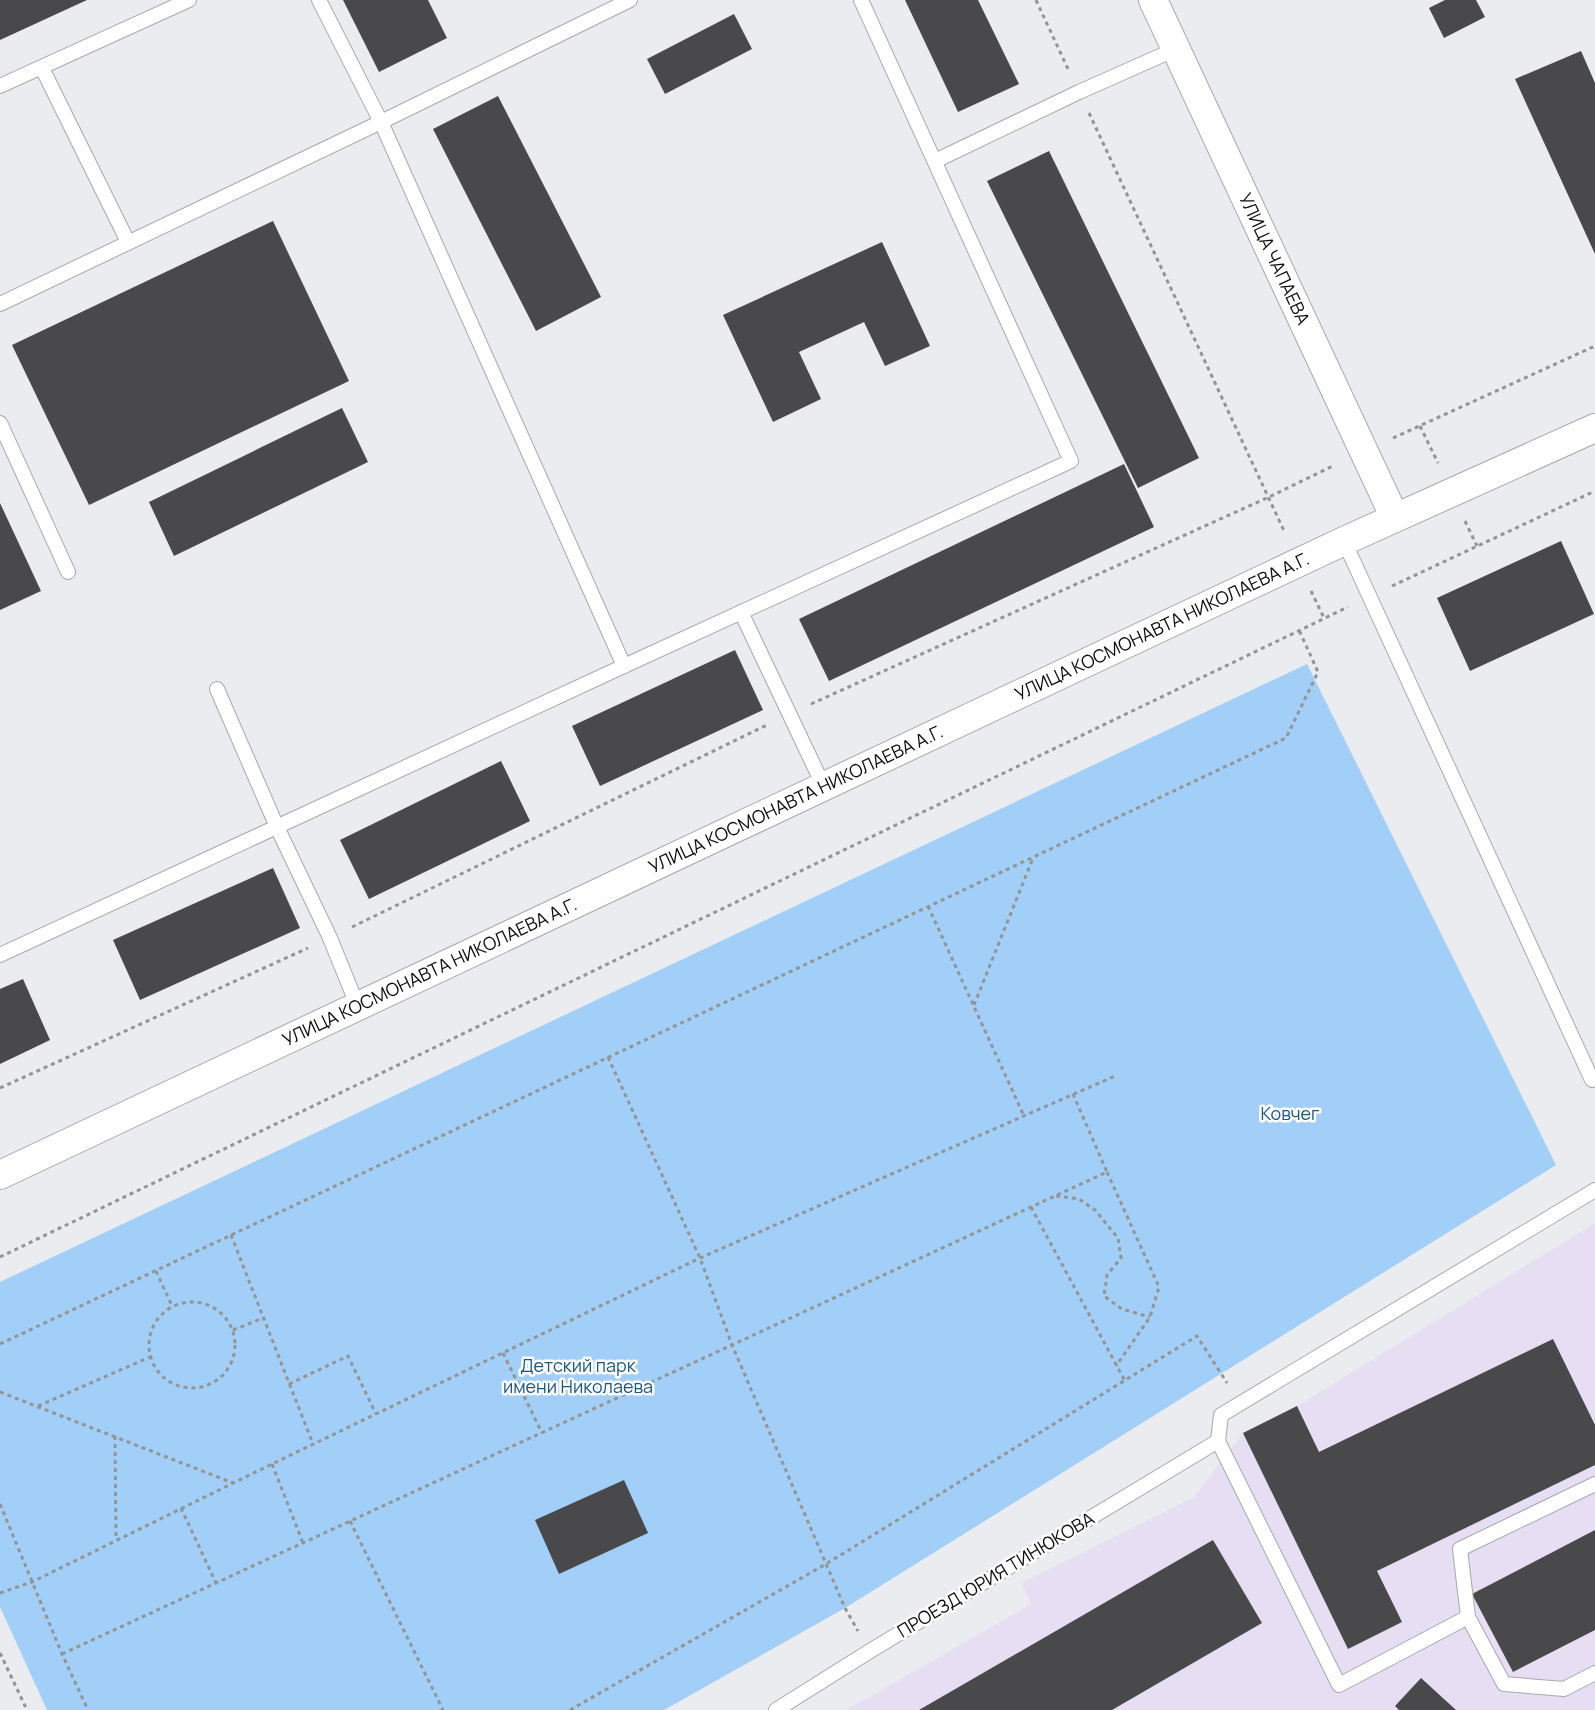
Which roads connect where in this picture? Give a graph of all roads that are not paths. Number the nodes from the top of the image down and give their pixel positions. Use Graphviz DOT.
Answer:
graph roads {
  1 [pos="189,0"];
  2 [pos="319,0"];
  3 [pos="630,0"];
  4 [pos="861,0"];
  5 [pos="1153,0"];
  6 [pos="1176,49"];
  7 [pos="42,68"];
  8 [pos="0,86"];
  9 [pos="381,122"];
  10 [pos="935,161"];
  11 [pos="128,242"];
  12 [pos="0,304"];
  13 [pos="0,423"];
  14 [pos="1595,428"];
  15 [pos="1395,518"];
  16 [pos="1344,541"];
  17 [pos="68,572"];
  18 [pos="741,612"];
  19 [pos="624,666"];
  20 [pos="217,689"];
  21 [pos="824,787"];
  22 [pos="277,827"];
  23 [pos="0,955"];
  24 [pos="358,1007"];
  25 [pos="1592,1080"];
  26 [pos="0,1176"];
  27 [pos="1595,1190"];
  28 [pos="1218,1441"];
  29 [pos="1595,1484"];
  30 [pos="1468,1617"];
  31 [pos="1595,1673"];
  32 [pos="776,1710"];
  1 -- 7 [label="lane"];
  2 -- 9 [label="lane"];
  3 -- 9 [label="lane"];
  4 -- 10 [label="lane"];
  5 -- 6 [label="street, УЛИЦА ЧАПАЕВА"];
  6 -- 10 [label="lane"];
  6 -- 15 [label="street, УЛИЦА ЧАПАЕВА"];
  7 -- 8 [label="lane"];
  7 -- 11 [label="lane"];
  9 -- 11 [label="lane"];
  9 -- 19 [label="lane"];
  10 -- 18 [label="lane"];
  11 -- 12 [label="lane"];
  13 -- 17 [label="lane"];
  14 -- 15 [label="street, УЛИЦА КОСМОНАВТА НИКОЛАЕВА А.Г."];
  15 -- 16 [label="street, УЛИЦА КОСМОНАВТА НИКОЛАЕВА А.Г."];
  16 -- 21 [label="street, УЛИЦА КОСМОНАВТА НИКОЛАЕВА А.Г."];
  16 -- 25 [label="lane"];
  18 -- 19 [label="lane"];
  18 -- 21 [label="lane"];
  19 -- 22 [label="lane"];
  20 -- 22 [label="lane"];
  21 -- 24 [label="street, УЛИЦА КОСМОНАВТА НИКОЛАЕВА А.Г."];
  22 -- 23 [label="lane"];
  22 -- 24 [label="lane"];
  24 -- 26 [label="street, УЛИЦА КОСМОНАВТА НИКОЛАЕВА А.Г."];
  27 -- 28 [label="lane"];
  28 -- 30 [label="lane"];
  28 -- 32 [label="lane, ПРОЕЗД ЮРИЯ ТИНЮКОВА"];
  29 -- 30 [label="lane"];
  30 -- 31 [label="lane"];
}
